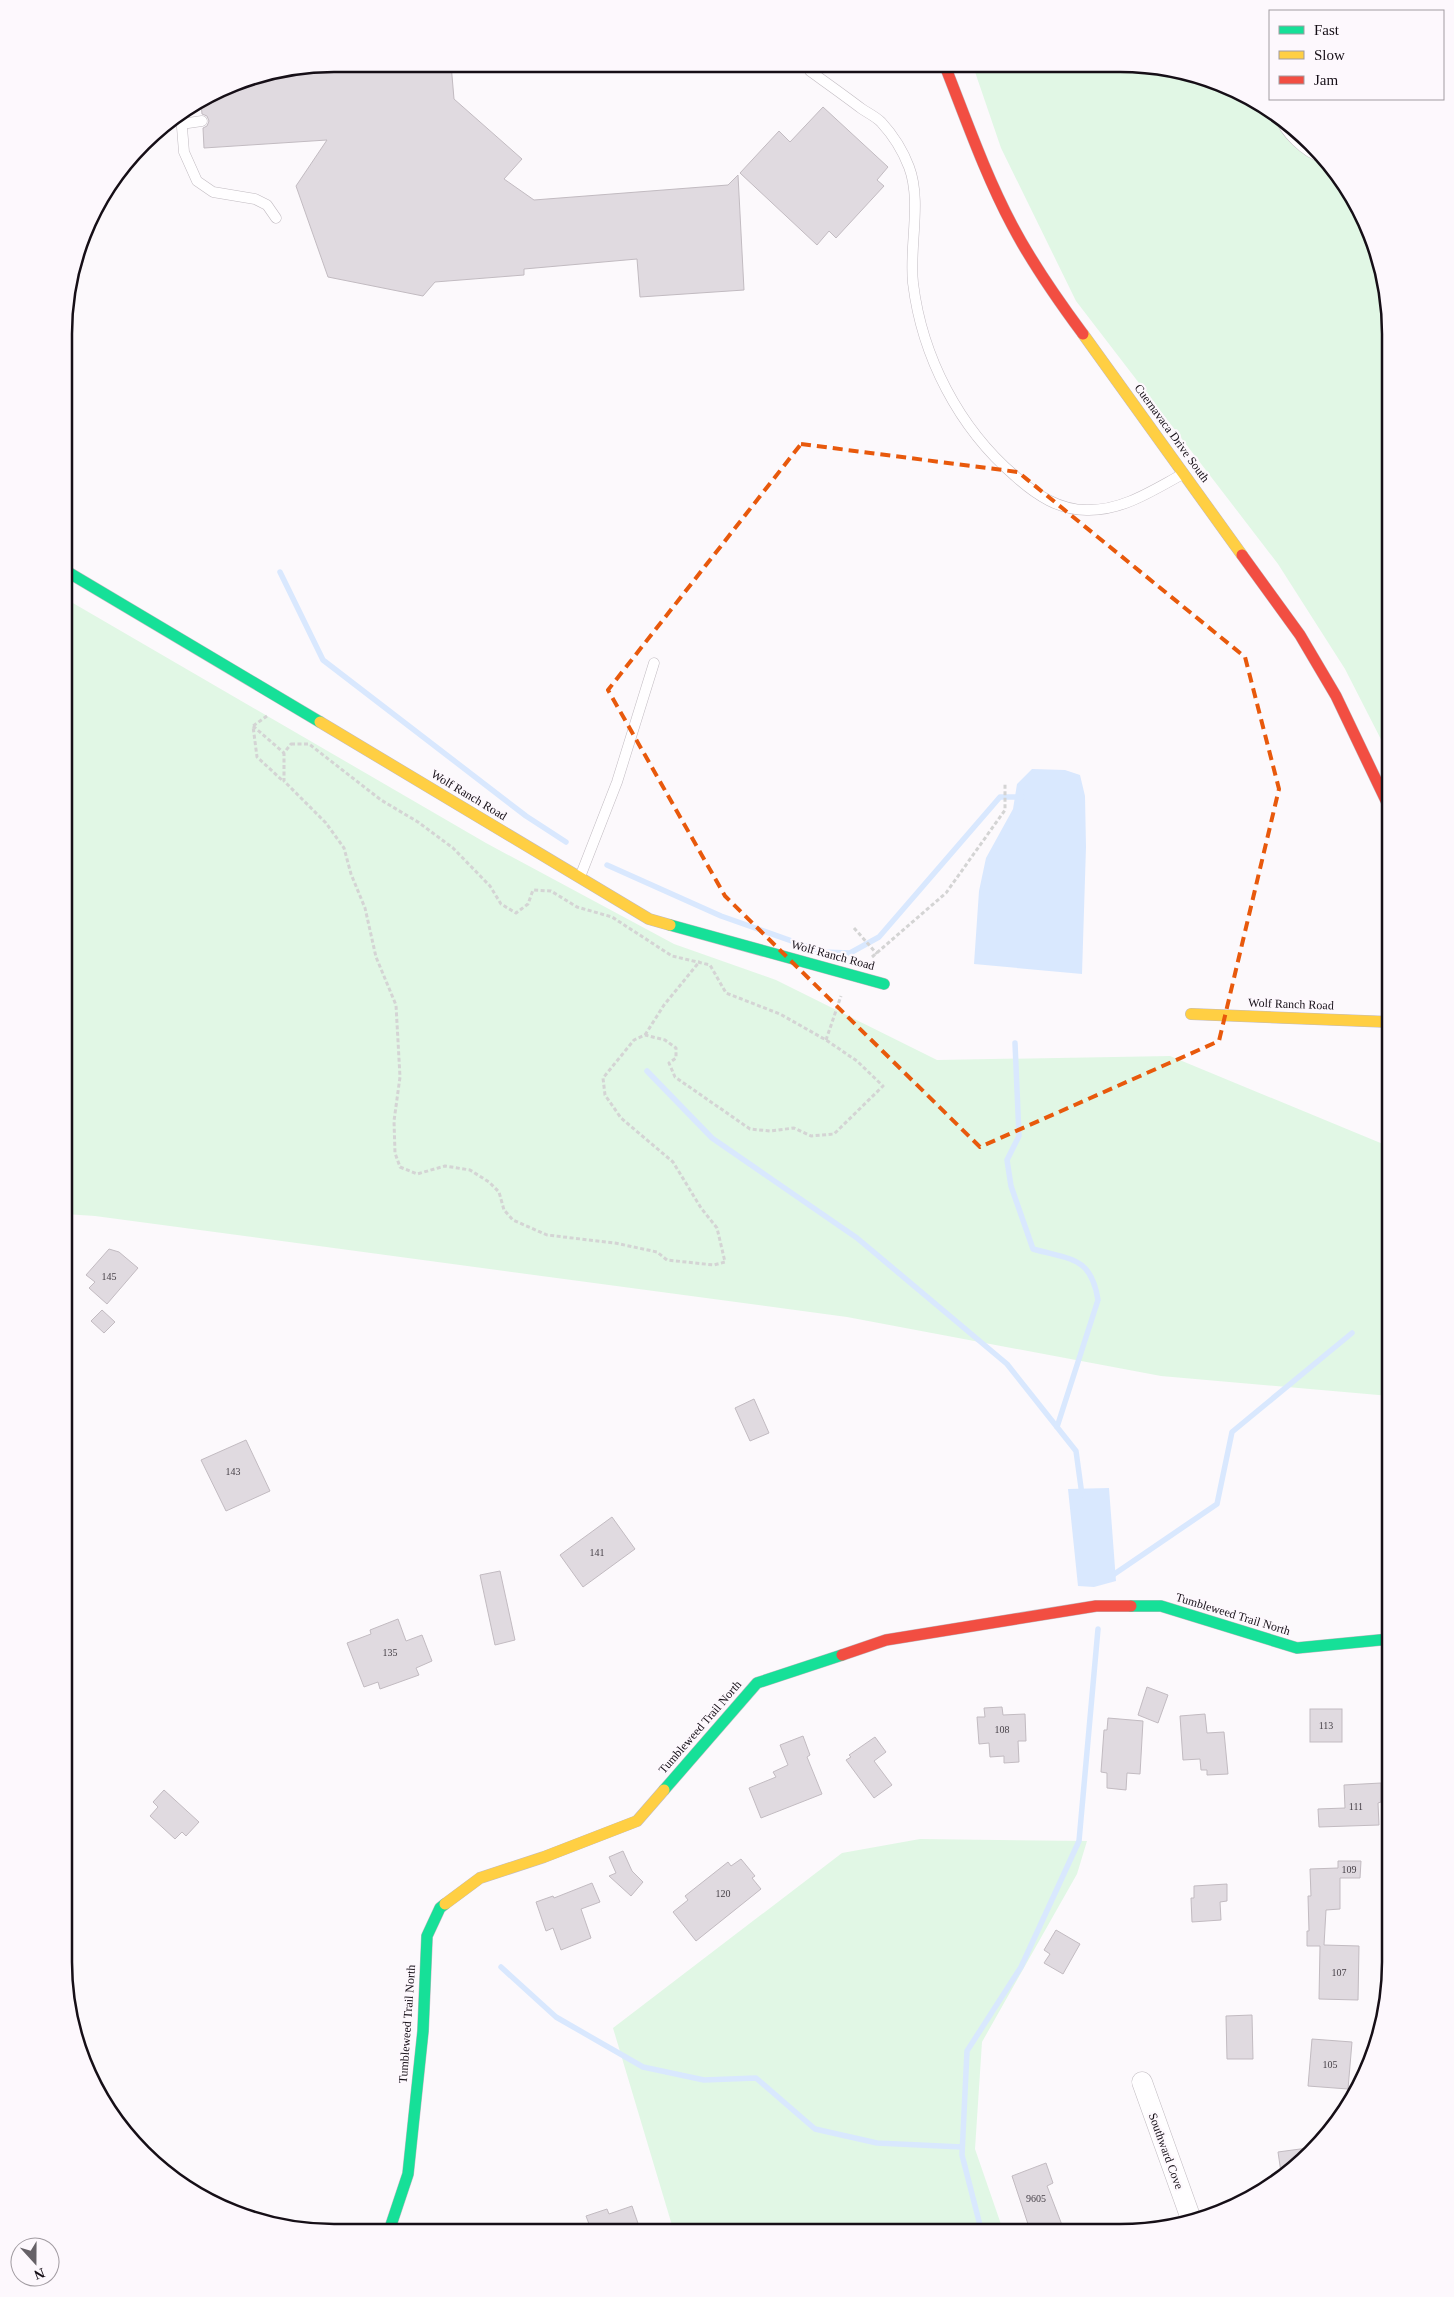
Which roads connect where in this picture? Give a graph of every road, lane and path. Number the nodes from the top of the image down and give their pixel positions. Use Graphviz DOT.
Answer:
graph roads {
  1 [pos="813,73"];
  2 [pos="948,73"];
  3 [pos="185,120"];
  4 [pos="202,121"];
  5 [pos="181,123"];
  6 [pos="276,218"];
  7 [pos="1184,473"];
  8 [pos="72,575"];
  9 [pos="654,663"];
  10 [pos="285,702"];
  11 [pos="253,726"];
  12 [pos="284,753"];
  13 [pos="284,781"];
  14 [pos="1006,784"];
  15 [pos="1382,792"];
  16 [pos="580,878"];
  17 [pos="854,928"];
  18 [pos="720,938"];
  19 [pos="877,954"];
  20 [pos="699,963"];
  21 [pos="846,974"];
  22 [pos="884,984"];
  23 [pos="1191,1014"];
  24 [pos="1382,1022"];
  25 [pos="645,1034"];
  26 [pos="826,1040"];
  27 [pos="1382,1640"];
  28 [pos="1142,2082"];
  29 [pos="1190,2215"];
  30 [pos="391,2224"];
  1 -- 7 [label="lane"];
  2 -- 7 [label="street, Cuernavaca Drive South"];
  3 -- 4 [label="lane"];
  5 -- 6 [label="lane"];
  7 -- 15 [label="street, Cuernavaca Drive South"];
  8 -- 10 [label="street, Wolf Ranch Road"];
  9 -- 16 [label="lane"];
  10 -- 11 [label="path"];
  10 -- 16 [label="street, Wolf Ranch Road"];
  11 -- 12 [label="path"];
  11 -- 13 [label="path"];
  12 -- 13 [label="path"];
  12 -- 20 [label="path"];
  13 -- 25 [label="path"];
  14 -- 19 [label="path"];
  16 -- 18 [label="street, Wolf Ranch Road"];
  17 -- 19 [label="path"];
  18 -- 20 [label="path"];
  18 -- 21 [label="street, Wolf Ranch Road"];
  19 -- 21 [label="path"];
  20 -- 25 [label="path"];
  20 -- 26 [label="path"];
  21 -- 22 [label="street, Wolf Ranch Road"];
  21 -- 26 [label="path"];
  23 -- 24 [label="street, Wolf Ranch Road"];
  25 -- 26 [label="path"];
  27 -- 30 [label="street, Tumbleweed Trail North"];
  28 -- 29 [label="street, Southward Cove"];
}
